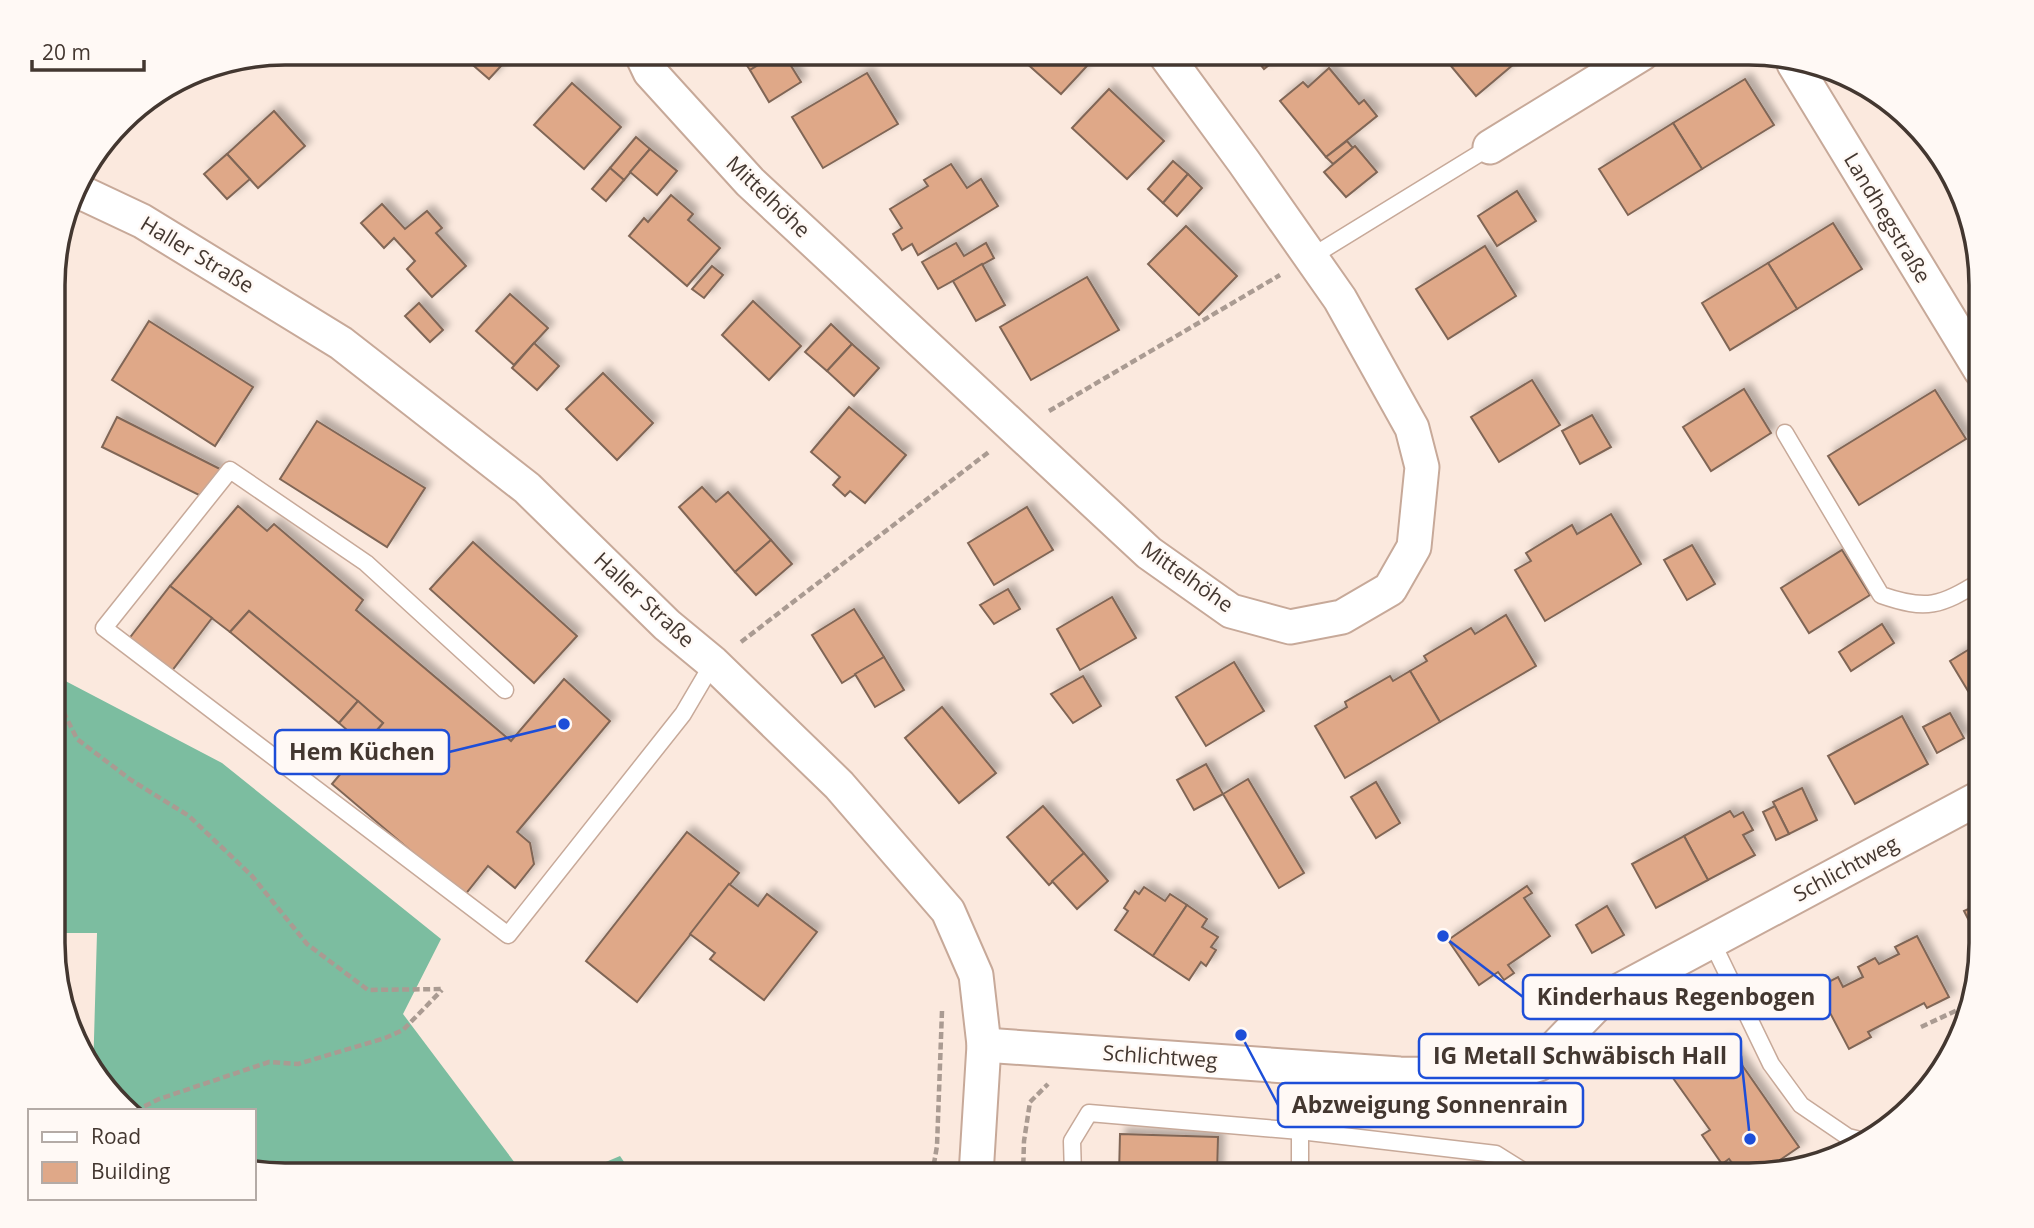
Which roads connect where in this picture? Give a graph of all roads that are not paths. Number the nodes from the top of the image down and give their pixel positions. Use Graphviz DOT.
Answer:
graph roads {
  1 [pos="647,65"];
  2 [pos="1173,65"];
  3 [pos="1622,65"];
  4 [pos="1798,71"];
  5 [pos="1490,147"];
  6 [pos="85,193"];
  7 [pos="1311,257"];
  8 [pos="1969,351"];
  9 [pos="1785,433"];
  10 [pos="1969,588"];
  11 [pos="713,663"];
  12 [pos="505,690"];
  13 [pos="1969,803"];
  14 [pos="1711,940"];
  15 [pos="984,1045"];
  16 [pos="1300,1130"];
  17 [pos="1852,1138"];
  18 [pos="977,1163"];
  19 [pos="1073,1163"];
  20 [pos="1300,1163"];
  21 [pos="1510,1163"];
  1 -- 7 [label="street, Mittelhöhe"];
  2 -- 7 [label="street, Mittelhöhe"];
  3 -- 5 [label="street"];
  4 -- 8 [label="street, Landhegstraße"];
  5 -- 7 [label="lane"];
  6 -- 11 [label="street, Haller Straße"];
  9 -- 10 [label="lane"];
  11 -- 12 [label="lane"];
  11 -- 15 [label="street, Haller Straße"];
  13 -- 14 [label="street, Schlichtweg"];
  14 -- 15 [label="street, Schlichtweg"];
  14 -- 17 [label="lane"];
  15 -- 18 [label="street, Haller Straße"];
  16 -- 19 [label="lane"];
  16 -- 20 [label="lane"];
  16 -- 21 [label="lane"];
}
